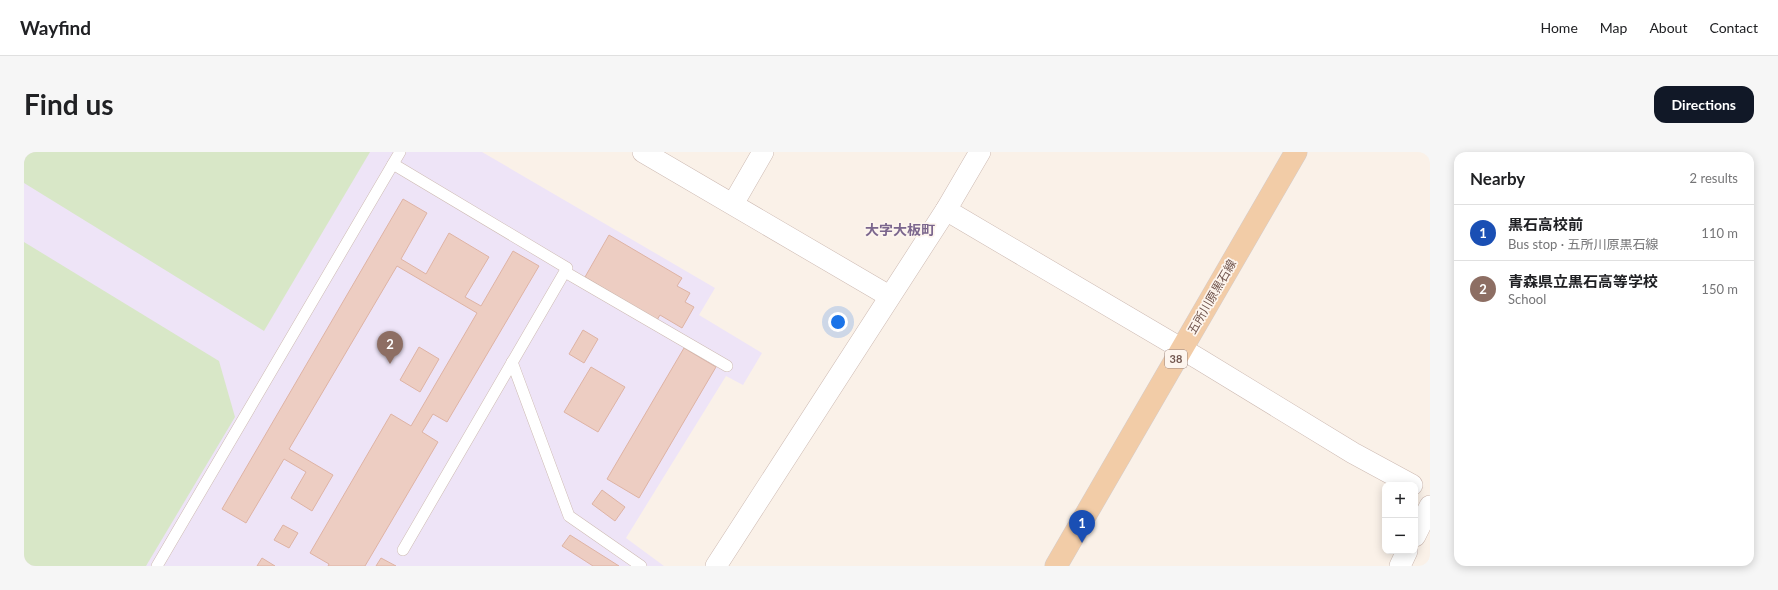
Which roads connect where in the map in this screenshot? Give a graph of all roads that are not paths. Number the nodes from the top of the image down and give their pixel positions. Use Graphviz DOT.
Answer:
graph roads {
  1 [pos="400,152"];
  2 [pos="643,152"];
  3 [pos="763,152"];
  4 [pos="980,152"];
  5 [pos="1296,152"];
  6 [pos="393,164"];
  7 [pos="733,204"];
  8 [pos="946,210"];
  9 [pos="565,272"];
  10 [pos="889,296"];
  11 [pos="1182,349"];
  12 [pos="512,362"];
  13 [pos="727,366"];
  14 [pos="1406,482"];
  15 [pos="1418,489"];
  16 [pos="1430,495"];
  17 [pos="1430,506"];
  18 [pos="1418,530"];
  19 [pos="403,550"];
  20 [pos="1406,554"];
  21 [pos="158,566"];
  22 [pos="640,566"];
  23 [pos="716,566"];
  24 [pos="1056,566"];
  25 [pos="1400,566"];
  1 -- 6 [label="lane"];
  2 -- 7 [label="street"];
  3 -- 7 [label="street"];
  4 -- 8 [label="street"];
  5 -- 11 [label="main road, 五所川原黒石線 / 38"];
  6 -- 9 [label="lane"];
  6 -- 21 [label="lane"];
  7 -- 10 [label="street"];
  8 -- 10 [label="street"];
  8 -- 11 [label="street"];
  9 -- 12 [label="lane"];
  9 -- 13 [label="lane"];
  10 -- 23 [label="street"];
  11 -- 14 [label="street"];
  11 -- 24 [label="main road, 五所川原黒石線 / 38"];
  12 -- 19 [label="lane"];
  12 -- 22 [label="lane"];
  15 -- 16 [label="street"];
  17 -- 18 [label="street"];
  20 -- 25 [label="street"];
}
